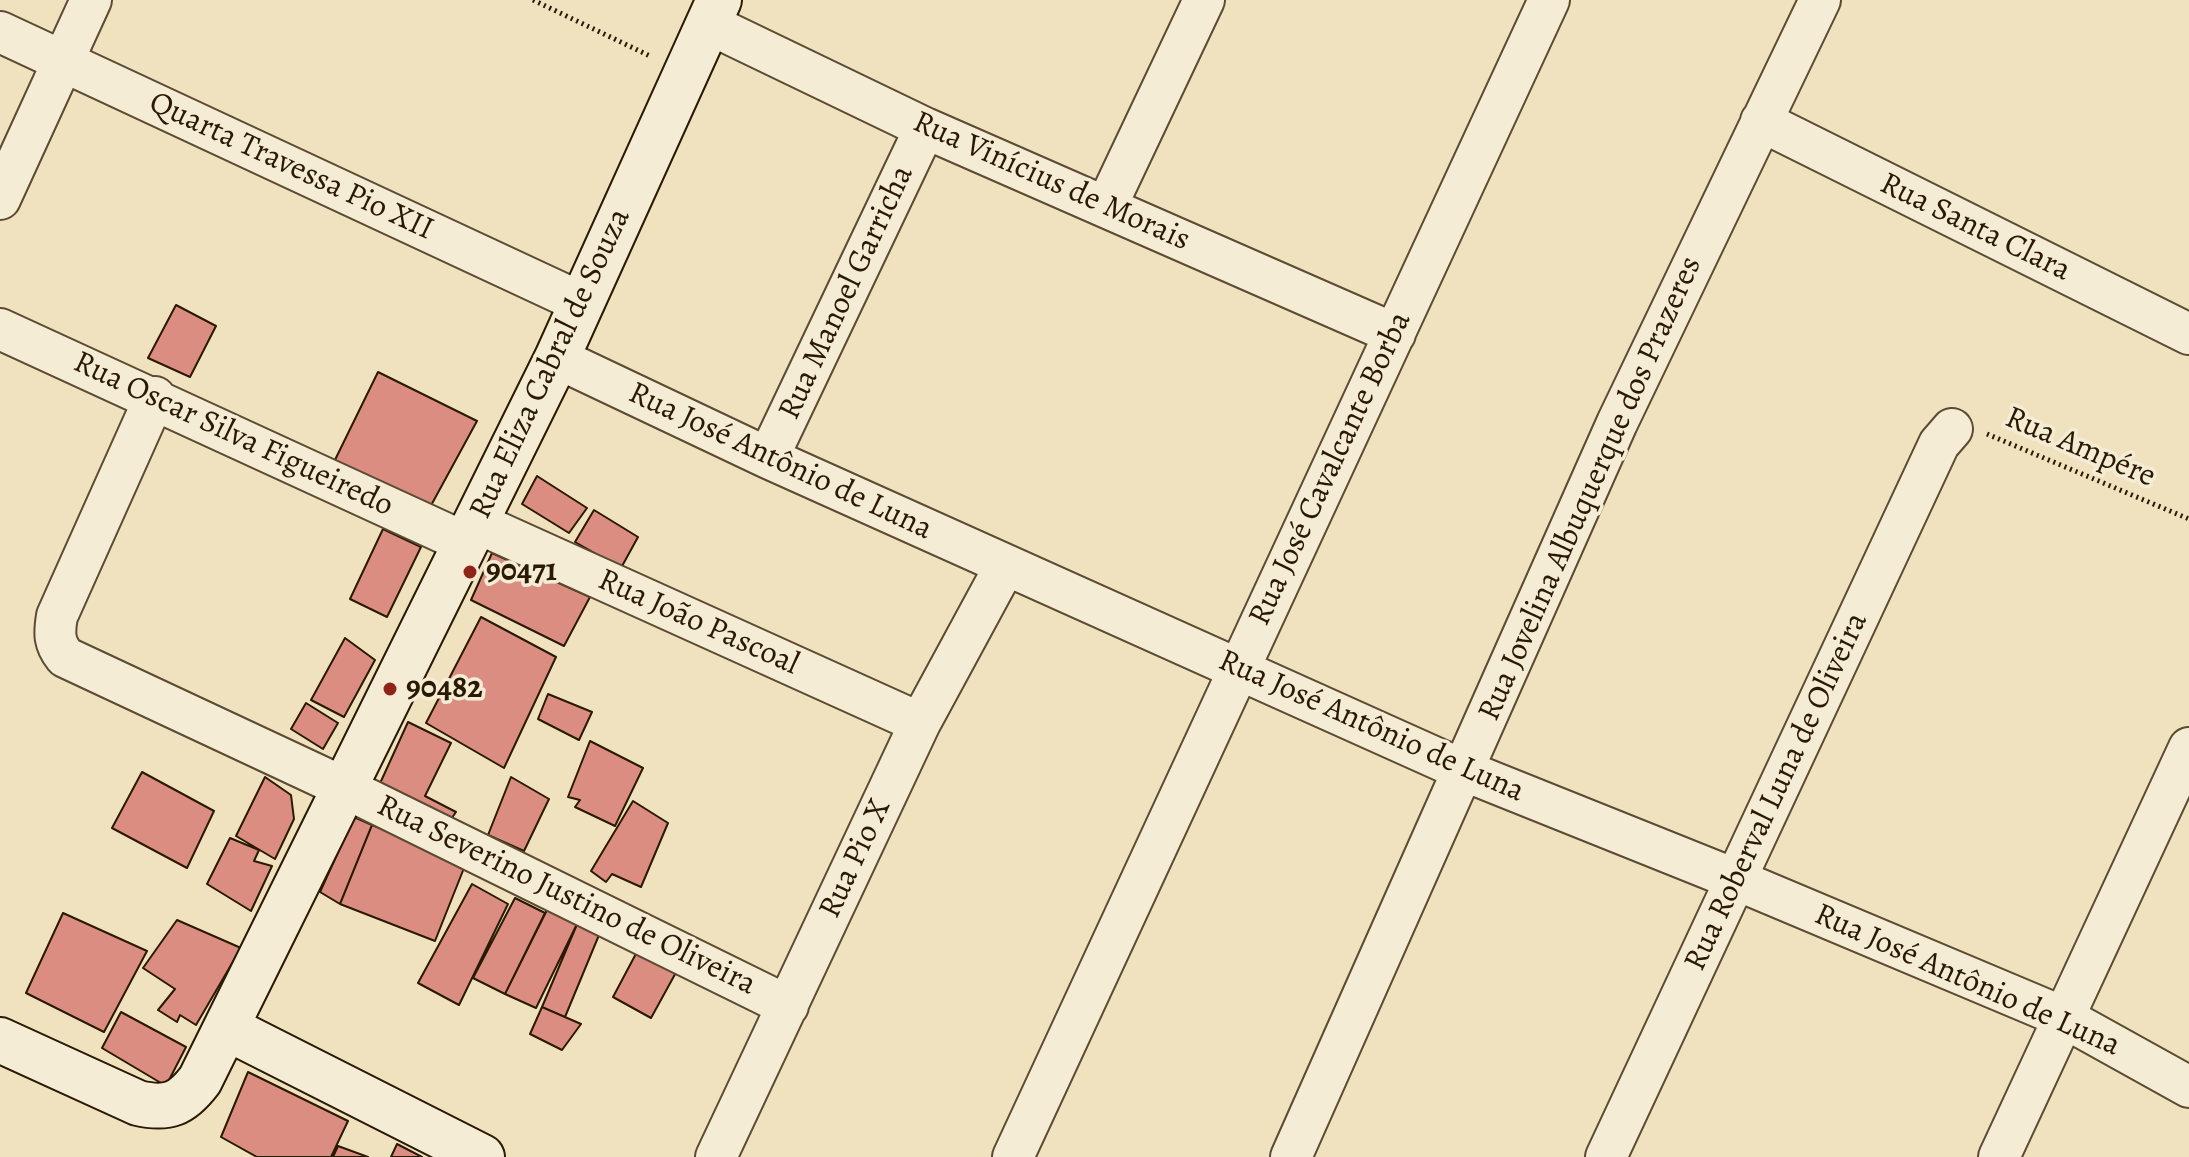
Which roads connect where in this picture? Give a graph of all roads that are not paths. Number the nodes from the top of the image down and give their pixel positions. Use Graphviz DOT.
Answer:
graph roads {
  1 [pos="91,0"];
  2 [pos="1204,0"];
  3 [pos="1549,0"];
  4 [pos="1820,0"];
  5 [pos="714,12"];
  6 [pos="0,32"];
  7 [pos="62,59"];
  8 [pos="1761,121"];
  9 [pos="925,128"];
  10 [pos="0,199"];
  11 [pos="1107,205"];
  12 [pos="582,303"];
  13 [pos="0,329"];
  14 [pos="1395,334"];
  15 [pos="2189,334"];
  16 [pos="557,358"];
  17 [pos="155,397"];
  18 [pos="1952,429"];
  19 [pos="768,458"];
  20 [pos="471,533"];
  21 [pos="1005,566"];
  22 [pos="1236,668"];
  23 [pos="920,723"];
  24 [pos="2189,748"];
  25 [pos="1465,771"];
  26 [pos="343,787"];
  27 [pos="1737,880"];
  28 [pos="788,1006"];
  29 [pos="2063,1017"];
  30 [pos="227,1028"];
  31 [pos="0,1040"];
  32 [pos="2189,1087"];
  33 [pos="482,1157"];
  34 [pos="716,1157"];
  35 [pos="1013,1157"];
  36 [pos="1291,1157"];
  37 [pos="1606,1157"];
  38 [pos="1999,1157"];
  1 -- 7 [label="street"];
  2 -- 11 [label="street"];
  3 -- 14 [label="street, Rua José Cavalcante Borba"];
  4 -- 8 [label="street, Rua Jovelina Albuquerque dos Prazeres"];
  5 -- 9 [label="street, Rua Vinícius de Morais"];
  5 -- 12 [label="street, Rua Eliza Cabral de Souza"];
  6 -- 7 [label="street, Quarta Travessa Pio XII"];
  7 -- 10 [label="street"];
  7 -- 12 [label="street, Quarta Travessa Pio XII"];
  8 -- 15 [label="street, Rua Santa Clara"];
  8 -- 25 [label="street, Rua Jovelina Albuquerque dos Prazeres"];
  9 -- 11 [label="street, Rua Vinícius de Morais"];
  9 -- 19 [label="street, Rua Manoel Garricha"];
  11 -- 14 [label="street, Rua Vinícius de Morais"];
  12 -- 16 [label="street, Rua Eliza Cabral de Souza"];
  13 -- 17 [label="street, Rua Oscar Silva Figueiredo"];
  14 -- 22 [label="street, Rua José Cavalcante Borba"];
  16 -- 19 [label="street, Rua José Antônio de Luna"];
  16 -- 20 [label="street, Rua Eliza Cabral de Souza"];
  17 -- 20 [label="street, Rua Oscar Silva Figueiredo"];
  17 -- 26 [label="street, Rua Severino Justino de Oliveira"];
  18 -- 27 [label="street, Rua Roberval Luna de Oliveira"];
  19 -- 21 [label="street, Rua José Antônio de Luna"];
  20 -- 23 [label="street, Rua João Pascoal"];
  20 -- 26 [label="street, Rua Eliza Cabral de Souza"];
  21 -- 22 [label="street, Rua José Antônio de Luna"];
  21 -- 23 [label="street, Rua Pio X"];
  22 -- 25 [label="street, Rua José Antônio de Luna"];
  22 -- 35 [label="street, Rua José Cavalcante Borba"];
  23 -- 28 [label="street, Rua Pio X"];
  24 -- 29 [label="street"];
  25 -- 27 [label="street, Rua José Antônio de Luna"];
  25 -- 36 [label="street, Rua Jovelina Albuquerque dos Prazeres"];
  26 -- 28 [label="street, Rua Severino Justino de Oliveira"];
  26 -- 30 [label="street, Rua Eliza Cabral de Souza"];
  27 -- 29 [label="street, Rua José Antônio de Luna"];
  27 -- 37 [label="street, Rua Roberval Luna de Oliveira"];
  28 -- 34 [label="street, Rua Pio X"];
  29 -- 32 [label="street, Rua José Antônio de Luna"];
  29 -- 38 [label="street"];
  30 -- 31 [label="street, Rua Eliza Cabral de Souza"];
  30 -- 33 [label="street"];
}
